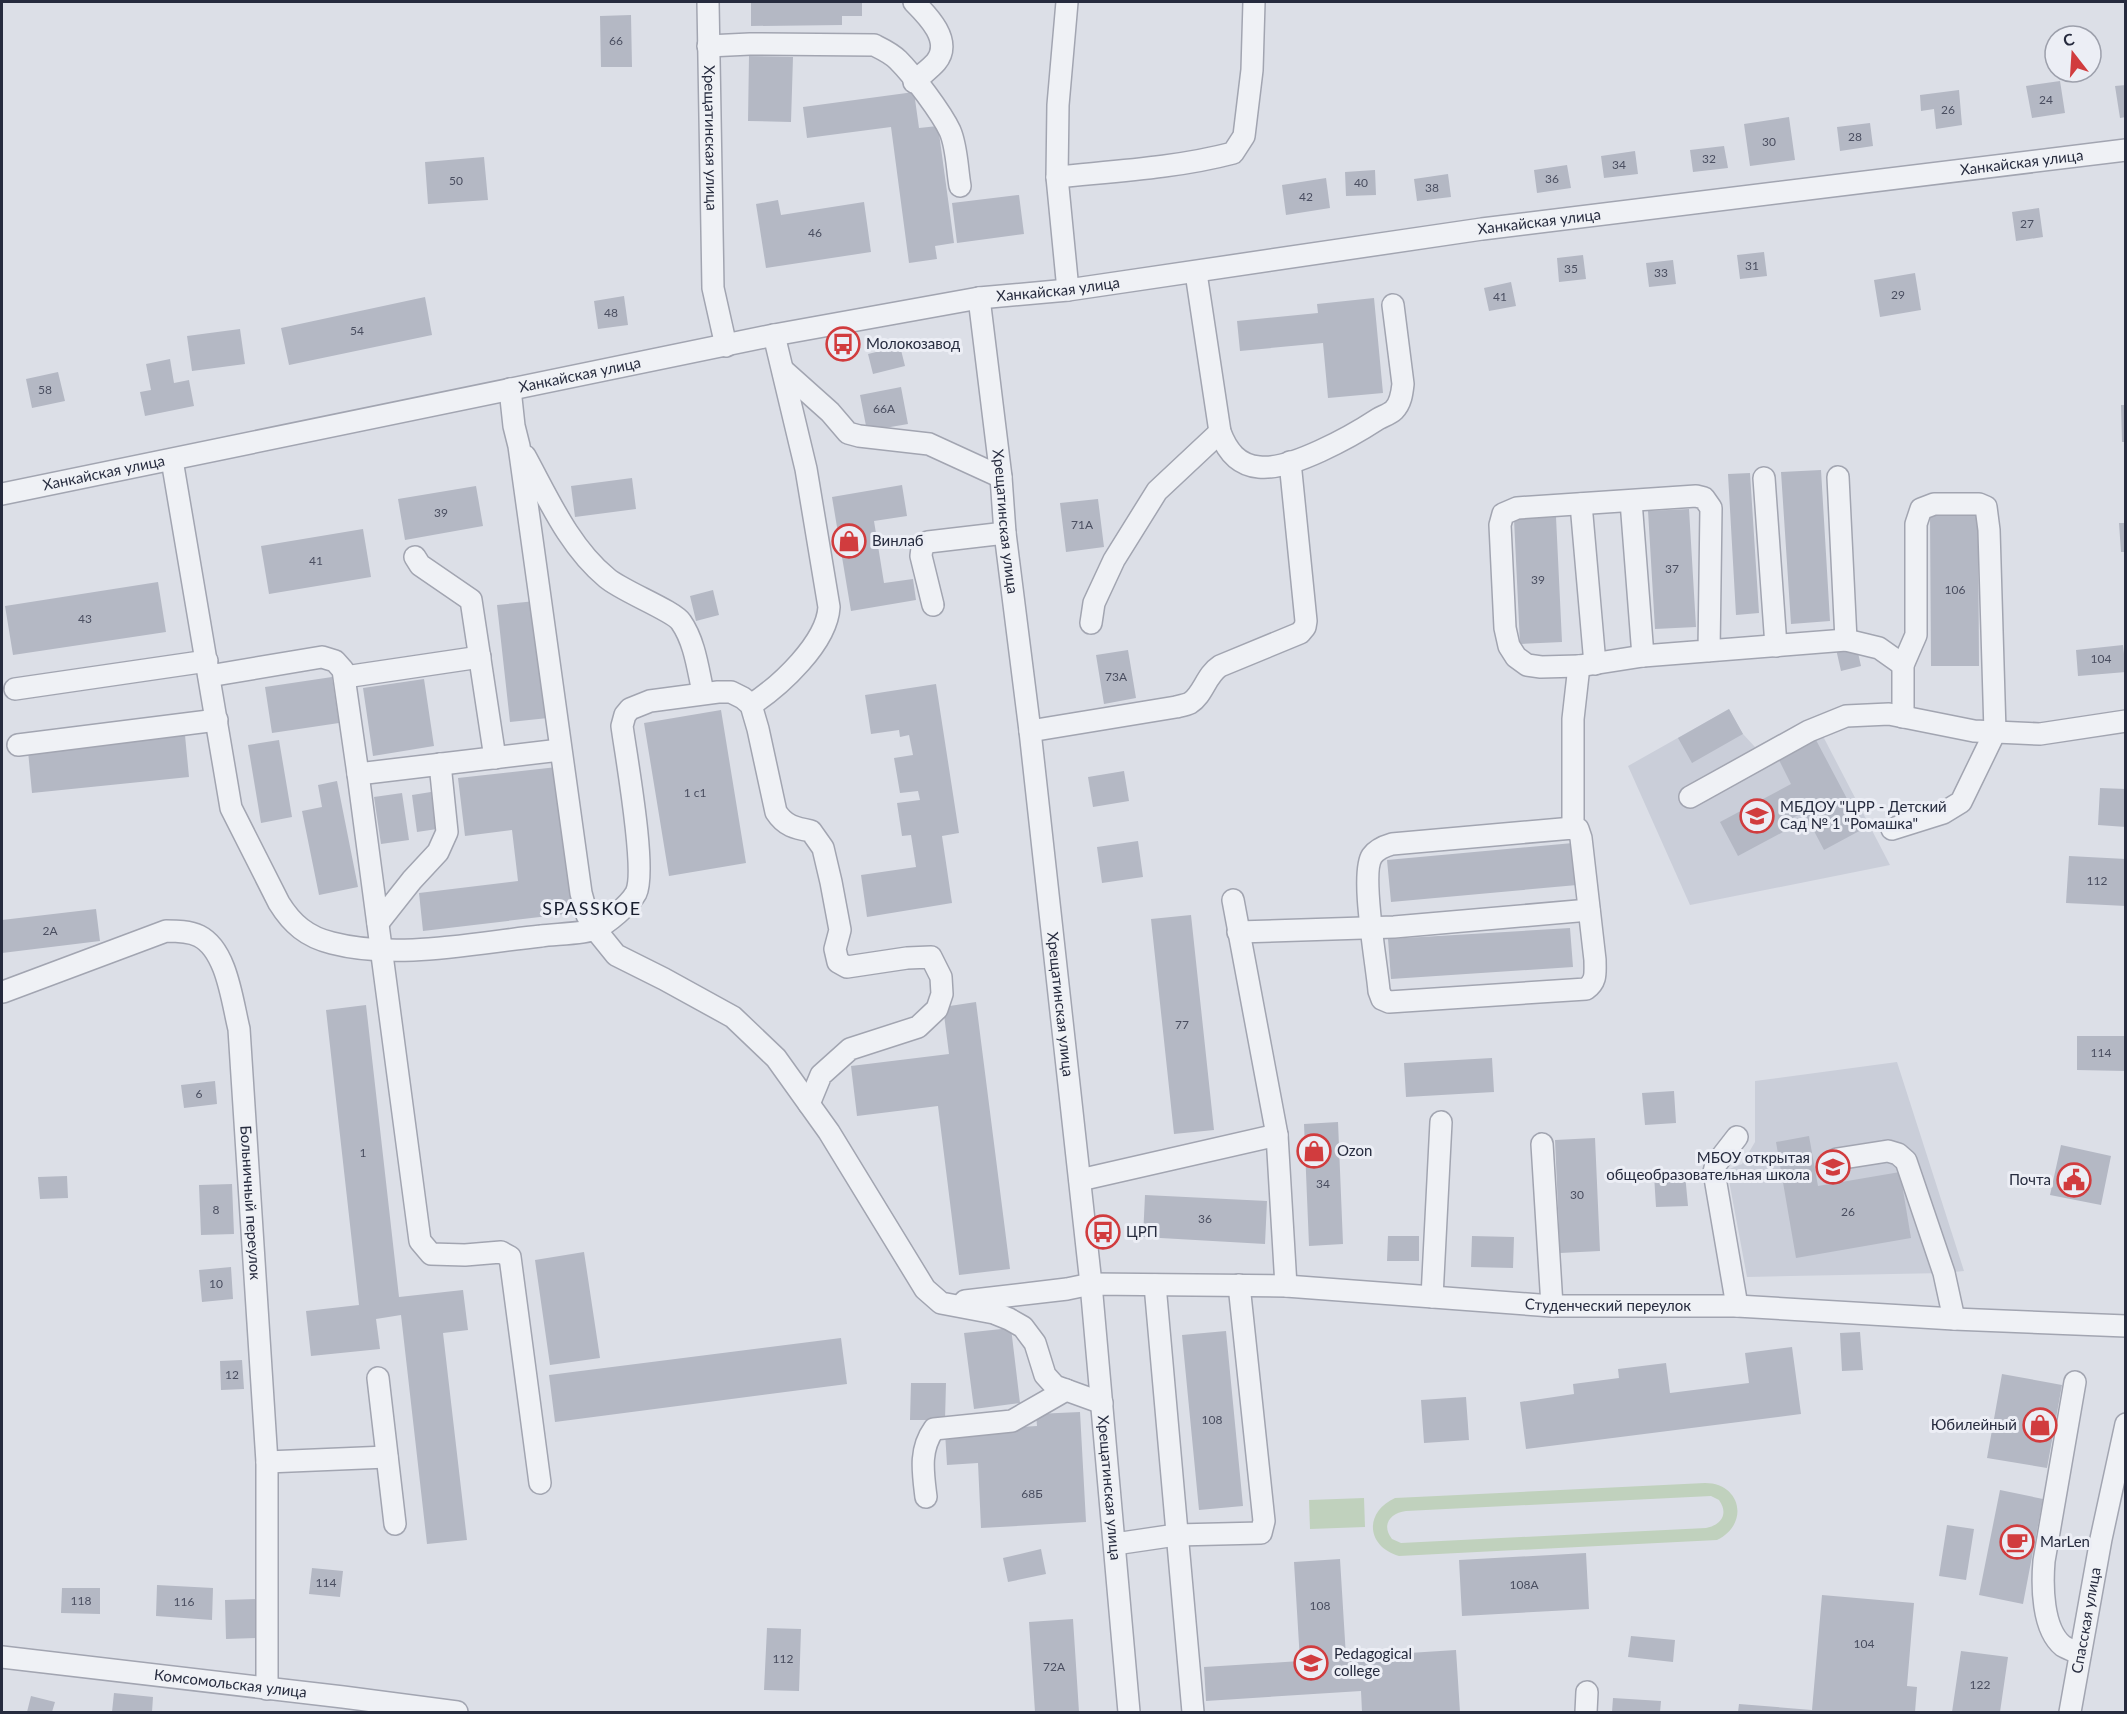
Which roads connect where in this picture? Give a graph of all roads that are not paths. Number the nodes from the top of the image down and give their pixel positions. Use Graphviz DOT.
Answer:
graph roads {
  1 [pos="708,2"];
  2 [pos="914,2"];
  3 [pos="1067,2"];
  4 [pos="1254,2"];
  5 [pos="708,46"];
  6 [pos="914,82"];
  7 [pos="2126,150"];
  8 [pos="1058,177"];
  9 [pos="960,186"];
  10 [pos="1196,273"];
  11 [pos="1068,290"];
  12 [pos="979,298"];
  13 [pos="1393,305"];
  14 [pos="774,335"];
  15 [pos="726,346"];
  16 [pos="783,369"];
  17 [pos="510,389"];
  18 [pos="1220,432"];
  19 [pos="519,446"];
  20 [pos="172,460"];
  21 [pos="1290,462"];
  22 [pos="1001,477"];
  23 [pos="1838,477"];
  24 [pos="1764,478"];
  25 [pos="2,494"];
  26 [pos="1631,501"];
  27 [pos="1581,504"];
  28 [pos="1005,533"];
  29 [pos="415,557"];
  30 [pos="933,605"];
  31 [pos="1091,623"];
  32 [pos="1846,640"];
  33 [pos="1776,646"];
  34 [pos="1709,651"];
  35 [pos="1643,656"];
  36 [pos="480,657"];
  37 [pos="1587,665"];
  38 [pos="1903,665"];
  39 [pos="208,668"];
  40 [pos="345,677"];
  41 [pos="15,689"];
  42 [pos="704,692"];
  43 [pos="751,705"];
  44 [pos="1903,717"];
  45 [pos="217,720"];
  46 [pos="2126,721"];
  47 [pos="1030,731"];
  48 [pos="1995,732"];
  49 [pos="18,745"];
  50 [pos="560,750"];
  51 [pos="495,758"];
  52 [pos="440,764"];
  53 [pos="358,774"];
  54 [pos="1690,797"];
  55 [pos="1574,828"];
  56 [pos="1892,829"];
  57 [pos="1233,900"];
  58 [pos="1589,910"];
  59 [pos="378,923"];
  60 [pos="1371,927"];
  61 [pos="595,930"];
  62 [pos="1238,932"];
  63 [pos="382,949"];
  64 [pos="3,992"];
  65 [pos="809,1104"];
  66 [pos="1441,1122"];
  67 [pos="1276,1136"];
  68 [pos="1737,1137"];
  69 [pos="1542,1144"];
  70 [pos="1837,1159"];
  71 [pos="1080,1180"];
  72 [pos="1091,1284"];
  73 [pos="1155,1285"];
  74 [pos="1239,1285"];
  75 [pos="1286,1286"];
  76 [pos="1432,1297"];
  77 [pos="941,1303"];
  78 [pos="1552,1306"];
  79 [pos="1737,1306"];
  80 [pos="1954,1319"];
  81 [pos="2126,1326"];
  82 [pos="378,1378"];
  83 [pos="2075,1382"];
  84 [pos="1066,1390"];
  85 [pos="1102,1403"];
  86 [pos="2126,1424"];
  87 [pos="387,1457"];
  88 [pos="267,1462"];
  89 [pos="540,1483"];
  90 [pos="926,1497"];
  91 [pos="395,1524"];
  92 [pos="1176,1535"];
  93 [pos="1114,1544"];
  94 [pos="2080,1654"];
  95 [pos="2,1657"];
  96 [pos="267,1689"];
  97 [pos="340,1705"];
  98 [pos="457,1713"];
  99 [pos="1129,1713"];
  100 [pos="1192,1713"];
  101 [pos="2070,1713"];
  1 -- 5 [label="street, Хрещатинская улица"];
  2 -- 6 [label="street"];
  3 -- 8 [label="street"];
  4 -- 8 [label="street"];
  5 -- 6 [label="street"];
  5 -- 15 [label="street, Хрещатинская улица"];
  6 -- 9 [label="street"];
  7 -- 10 [label="street, Ханкайская улица"];
  8 -- 11 [label="street"];
  10 -- 11 [label="street, Ханкайская улица"];
  10 -- 18 [label="street"];
  11 -- 12 [label="street, Ханкайская улица"];
  12 -- 14 [label="street, Ханкайская улица"];
  12 -- 22 [label="street, Хрещатинская улица"];
  13 -- 21 [label="street"];
  14 -- 15 [label="street, Ханкайская улица"];
  14 -- 16 [label="street"];
  15 -- 17 [label="street, Ханкайская улица"];
  16 -- 22 [label="street"];
  16 -- 43 [label="street"];
  17 -- 19 [label="street"];
  17 -- 20 [label="street, Ханкайская улица"];
  18 -- 21 [label="street"];
  18 -- 31 [label="street"];
  19 -- 42 [label="street"];
  19 -- 50 [label="street"];
  20 -- 25 [label="street, Ханкайская улица"];
  20 -- 39 [label="street"];
  21 -- 47 [label="street"];
  22 -- 28 [label="street, Хрещатинская улица"];
  23 -- 32 [label="street"];
  24 -- 33 [label="street"];
  26 -- 27 [label="street"];
  26 -- 34 [label="street"];
  26 -- 35 [label="street"];
  27 -- 37 [label="street"];
  27 -- 37 [label="street"];
  28 -- 30 [label="street"];
  28 -- 47 [label="street, Хрещатинская улица"];
  29 -- 36 [label="street"];
  32 -- 33 [label="street"];
  32 -- 38 [label="street"];
  33 -- 34 [label="street"];
  34 -- 35 [label="street"];
  35 -- 37 [label="street"];
  36 -- 40 [label="street"];
  36 -- 51 [label="street"];
  37 -- 55 [label="street"];
  38 -- 44 [label="street"];
  38 -- 48 [label="street"];
  39 -- 40 [label="street"];
  39 -- 41 [label="street"];
  39 -- 45 [label="street"];
  40 -- 53 [label="street"];
  42 -- 43 [label="street"];
  42 -- 61 [label="street"];
  43 -- 65 [label="street"];
  44 -- 48 [label="street"];
  44 -- 54 [label="street"];
  45 -- 49 [label="street"];
  45 -- 63 [label="street"];
  46 -- 48 [label="street"];
  47 -- 71 [label="street, Хрещатинская улица"];
  48 -- 56 [label="street"];
  50 -- 51 [label="street"];
  50 -- 61 [label="street"];
  51 -- 52 [label="street"];
  52 -- 53 [label="street"];
  52 -- 59 [label="street"];
  53 -- 59 [label="street"];
  55 -- 58 [label="street"];
  55 -- 60 [label="street"];
  57 -- 62 [label="street"];
  58 -- 60 [label="street"];
  58 -- 60 [label="street"];
  59 -- 63 [label="street"];
  60 -- 62 [label="street"];
  61 -- 63 [label="street"];
  61 -- 65 [label="street"];
  62 -- 67 [label="street"];
  63 -- 89 [label="street"];
  64 -- 88 [label="street, Больничный переулок"];
  65 -- 77 [label="street"];
  66 -- 76 [label="street"];
  67 -- 71 [label="street"];
  67 -- 75 [label="street"];
  68 -- 79 [label="street"];
  69 -- 78 [label="street"];
  70 -- 80 [label="street"];
  71 -- 72 [label="street, Хрещатинская улица"];
  72 -- 73 [label="street, Студенческий переулок"];
  72 -- 77 [label="street, Студенческий переулок"];
  72 -- 85 [label="street, Хрещатинская улица"];
  73 -- 74 [label="street, Студенческий переулок"];
  73 -- 92 [label="street"];
  74 -- 75 [label="street, Студенческий переулок"];
  74 -- 92 [label="street"];
  75 -- 76 [label="street, Студенческий переулок"];
  76 -- 78 [label="street, Студенческий переулок"];
  77 -- 84 [label="street"];
  78 -- 79 [label="street, Студенческий переулок"];
  79 -- 80 [label="street, Студенческий переулок"];
  80 -- 81 [label="street, Студенческий переулок"];
  82 -- 87 [label="street"];
  83 -- 94 [label="street"];
  84 -- 85 [label="street"];
  84 -- 90 [label="street"];
  85 -- 93 [label="street, Хрещатинская улица"];
  86 -- 94 [label="street, Спасская улица"];
  87 -- 88 [label="street"];
  87 -- 91 [label="street"];
  88 -- 96 [label="street, Больничный переулок"];
  92 -- 93 [label="street"];
  92 -- 100 [label="street"];
  93 -- 99 [label="street, Хрещатинская улица"];
  94 -- 101 [label="street, Спасская улица"];
  95 -- 96 [label="street, Комсомольская улица"];
  96 -- 97 [label="street, Комсомольская улица"];
  97 -- 98 [label="street, Комсомольская улица"];
}
